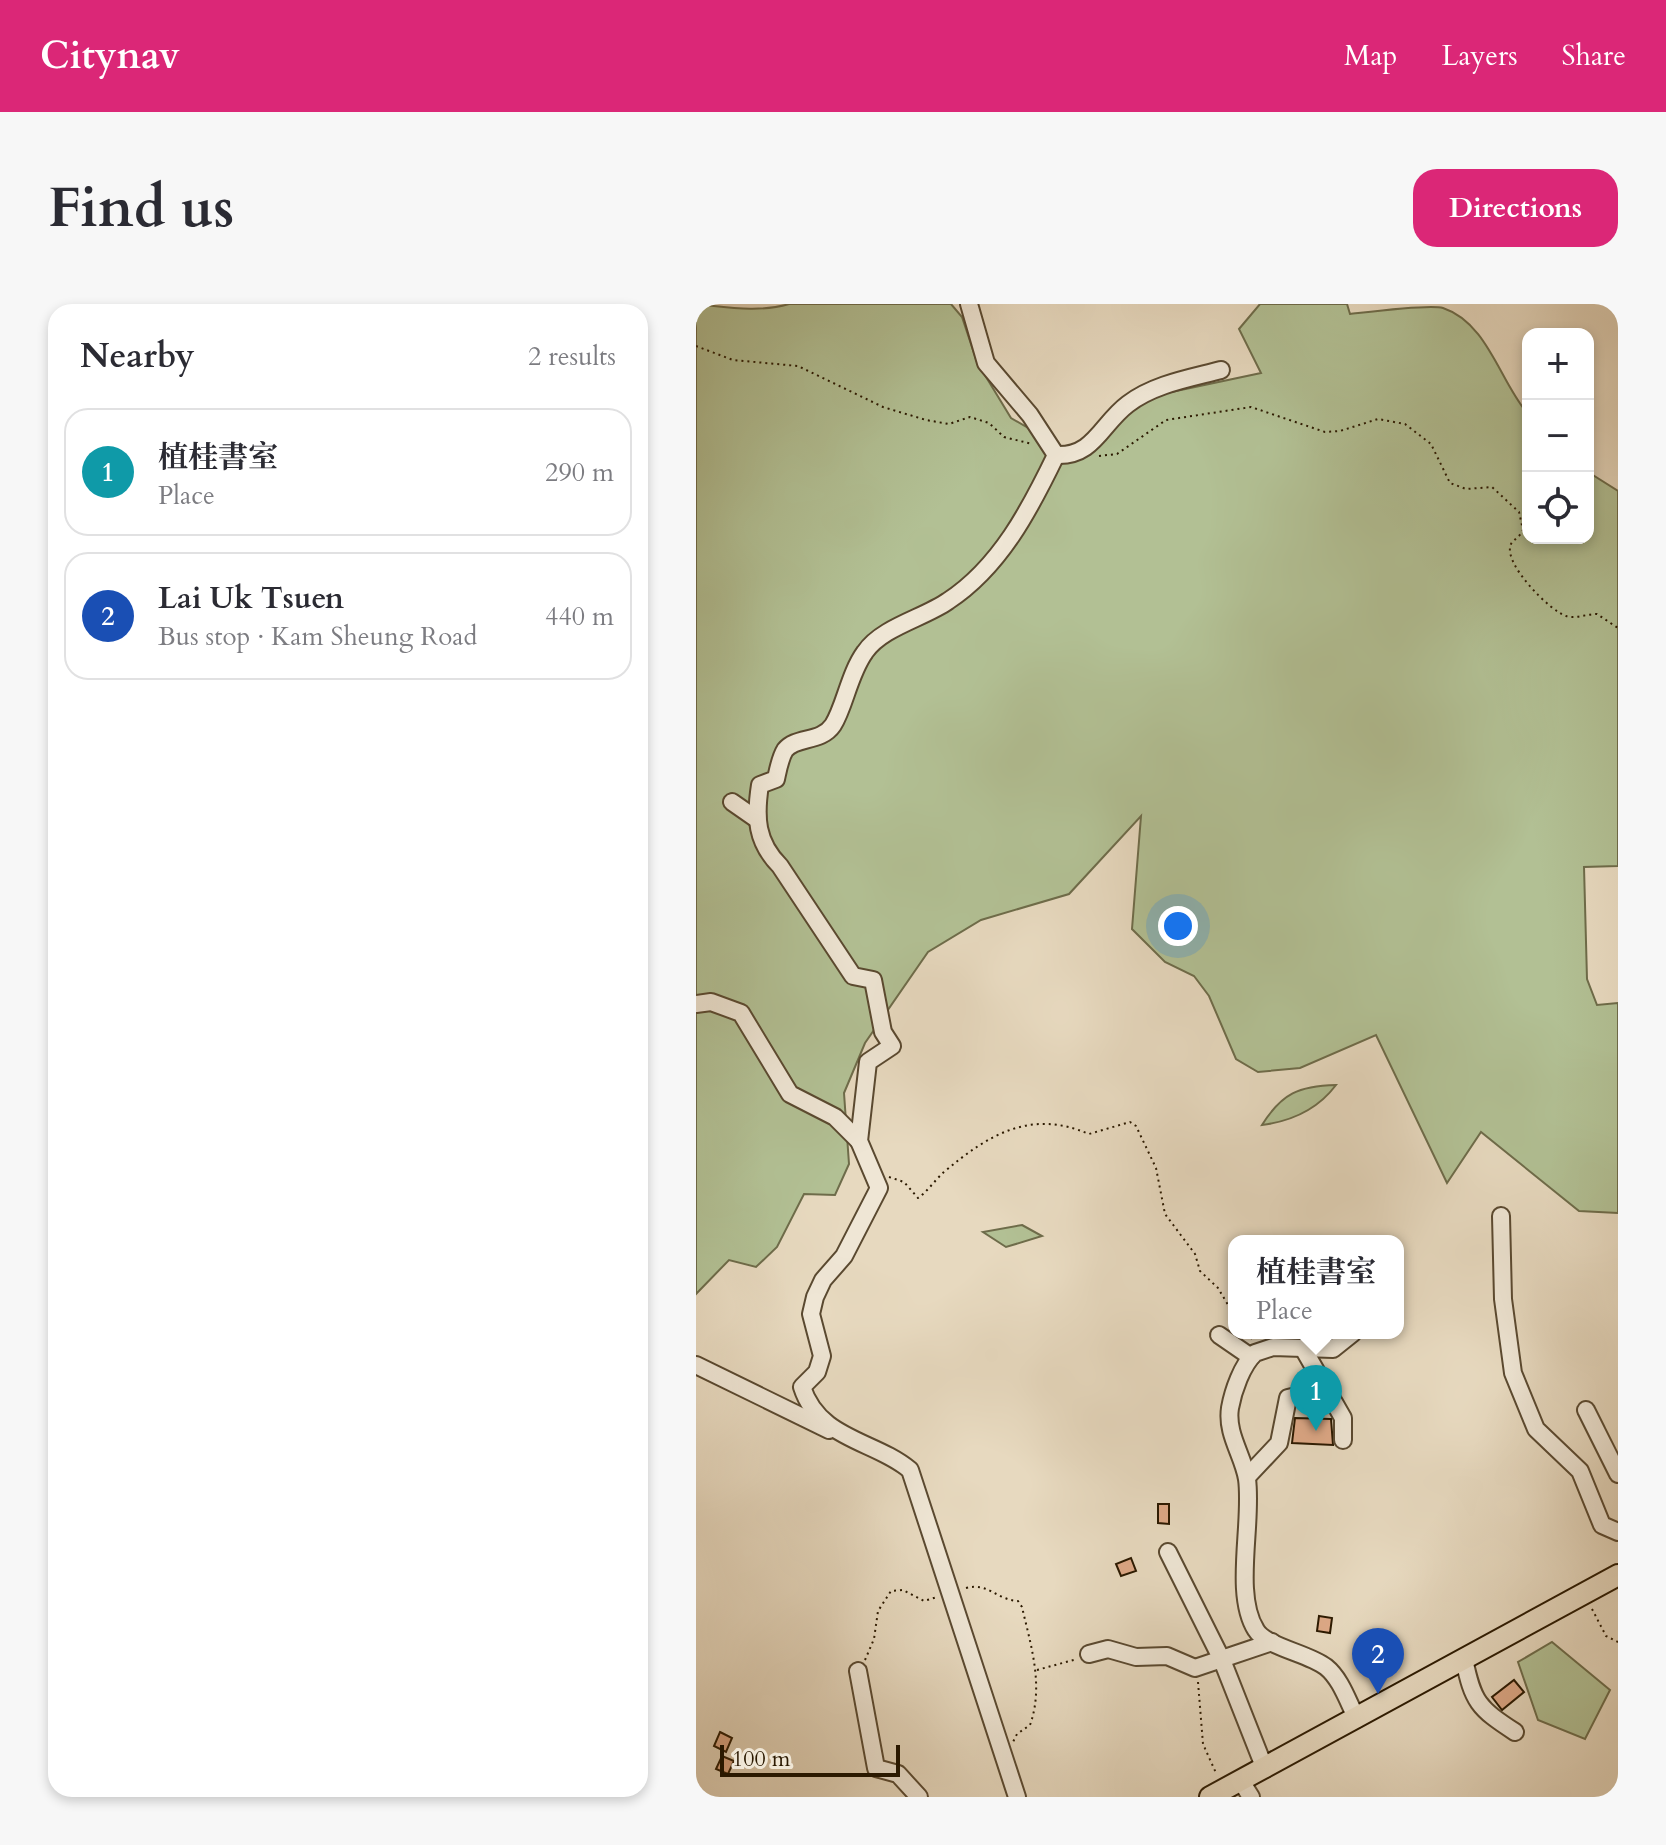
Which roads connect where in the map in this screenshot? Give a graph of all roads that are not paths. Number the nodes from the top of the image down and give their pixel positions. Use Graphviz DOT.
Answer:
graph roads {
  1 [pos="969,304"];
  2 [pos="1221,370"];
  3 [pos="1056,455"];
  4 [pos="732,802"];
  5 [pos="755,818"];
  6 [pos="696,1004"];
  7 [pos="859,1141"];
  8 [pos="1501,1216"];
  9 [pos="1219,1335"];
  10 [pos="1346,1339"];
  11 [pos="1304,1350"];
  12 [pos="1251,1357"];
  13 [pos="696,1365"];
  14 [pos="1326,1389"];
  15 [pos="1586,1410"];
  16 [pos="837,1434"];
  17 [pos="1343,1440"];
  18 [pos="1618,1474"];
  19 [pos="1247,1477"];
  20 [pos="1618,1532"];
  21 [pos="1168,1552"];
  22 [pos="1618,1575"];
  23 [pos="1272,1642"];
  24 [pos="1089,1654"];
  25 [pos="1464,1659"];
  26 [pos="1222,1660"];
  27 [pos="858,1671"];
  28 [pos="1357,1719"];
  29 [pos="1515,1732"];
  30 [pos="1265,1769"];
  31 [pos="1246,1789"];
  32 [pos="1216,1795"];
  33 [pos="919,1797"];
  34 [pos="1017,1797"];
  1 -- 3 [label="street"];
  2 -- 3 [label="street"];
  3 -- 5 [label="street"];
  4 -- 5 [label="street"];
  5 -- 7 [label="street"];
  6 -- 7 [label="street"];
  7 -- 16 [label="street"];
  8 -- 20 [label="street"];
  9 -- 12 [label="street"];
  10 -- 11 [label="street"];
  11 -- 12 [label="street"];
  11 -- 14 [label="street"];
  12 -- 19 [label="street"];
  13 -- 16 [label="street"];
  14 -- 17 [label="street"];
  14 -- 19 [label="street"];
  15 -- 18 [label="street"];
  16 -- 34 [label="street"];
  19 -- 23 [label="street"];
  21 -- 26 [label="street"];
  22 -- 25 [label="main road"];
  23 -- 26 [label="street"];
  23 -- 28 [label="street"];
  24 -- 26 [label="street"];
  25 -- 28 [label="main road"];
  25 -- 29 [label="street"];
  26 -- 30 [label="street"];
  27 -- 33 [label="street"];
  28 -- 30 [label="main road"];
  30 -- 31 [label="main road"];
  31 -- 32 [label="main road"];
}
